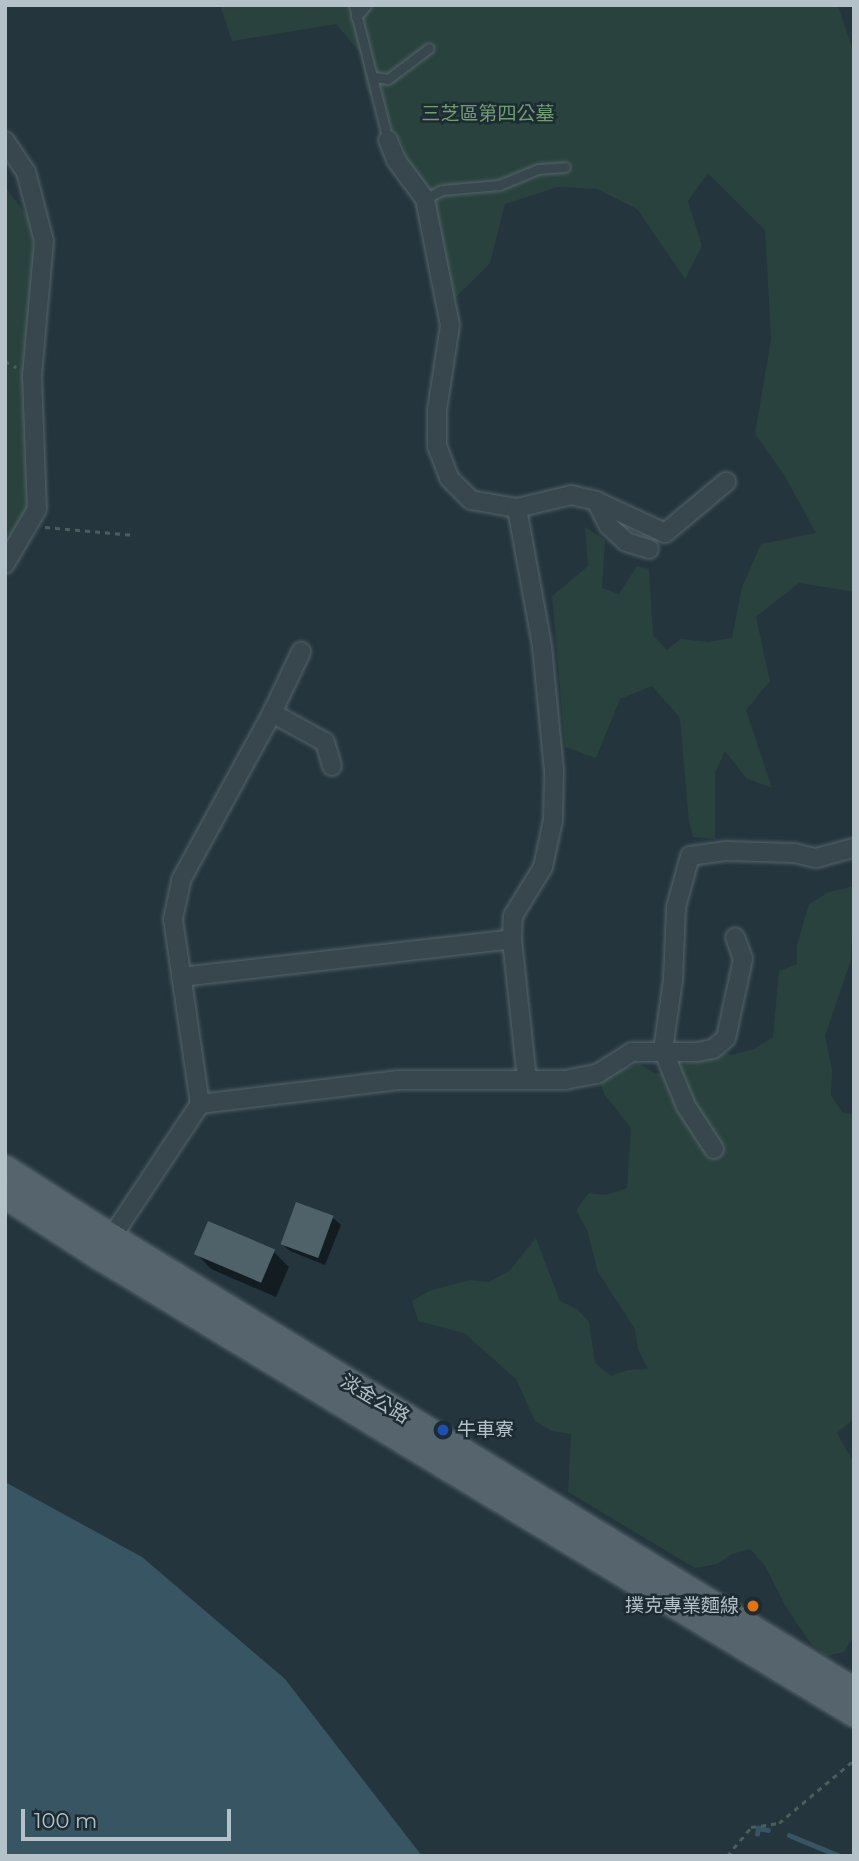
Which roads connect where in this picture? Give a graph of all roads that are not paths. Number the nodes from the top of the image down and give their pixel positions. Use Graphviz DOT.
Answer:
graph roads {
  1 [pos="354,5"];
  2 [pos="366,5"];
  3 [pos="356,17"];
  4 [pos="429,48"];
  5 [pos="374,77"];
  6 [pos="388,140"];
  7 [pos="5,141"];
  8 [pos="565,167"];
  9 [pos="425,199"];
  10 [pos="726,482"];
  11 [pos="596,500"];
  12 [pos="517,508"];
  13 [pos="649,549"];
  14 [pos="5,564"];
  15 [pos="301,652"];
  16 [pos="272,713"];
  17 [pos="332,766"];
  18 [pos="854,848"];
  19 [pos="735,937"];
  20 [pos="512,939"];
  21 [pos="181,977"];
  22 [pos="663,1050"];
  23 [pos="527,1080"];
  24 [pos="200,1104"];
  25 [pos="714,1150"];
  26 [pos="5,1169"];
  27 [pos="5,1195"];
  28 [pos="105,1247"];
  29 [pos="854,1692"];
  30 [pos="854,1713"];
  1 -- 3 [label="lane"];
  2 -- 3 [label="lane"];
  3 -- 5 [label="lane"];
  4 -- 5 [label="lane"];
  5 -- 6 [label="lane"];
  6 -- 9 [label="street"];
  7 -- 14 [label="street"];
  8 -- 9 [label="lane"];
  9 -- 12 [label="street"];
  10 -- 11 [label="street"];
  11 -- 12 [label="street"];
  11 -- 13 [label="street"];
  12 -- 20 [label="street"];
  15 -- 16 [label="street"];
  16 -- 17 [label="street"];
  16 -- 21 [label="street"];
  18 -- 22 [label="street"];
  19 -- 22 [label="street"];
  20 -- 21 [label="street"];
  20 -- 23 [label="street"];
  21 -- 24 [label="street"];
  22 -- 23 [label="street"];
  22 -- 25 [label="street"];
  23 -- 24 [label="street"];
  24 -- 28 [label="street"];
  26 -- 28 [label="main road, 淡金公路"];
  27 -- 28 [label="main road, 淡金公路"];
  28 -- 29 [label="main road, 淡金公路"];
  28 -- 30 [label="main road, 淡金公路"];
}
